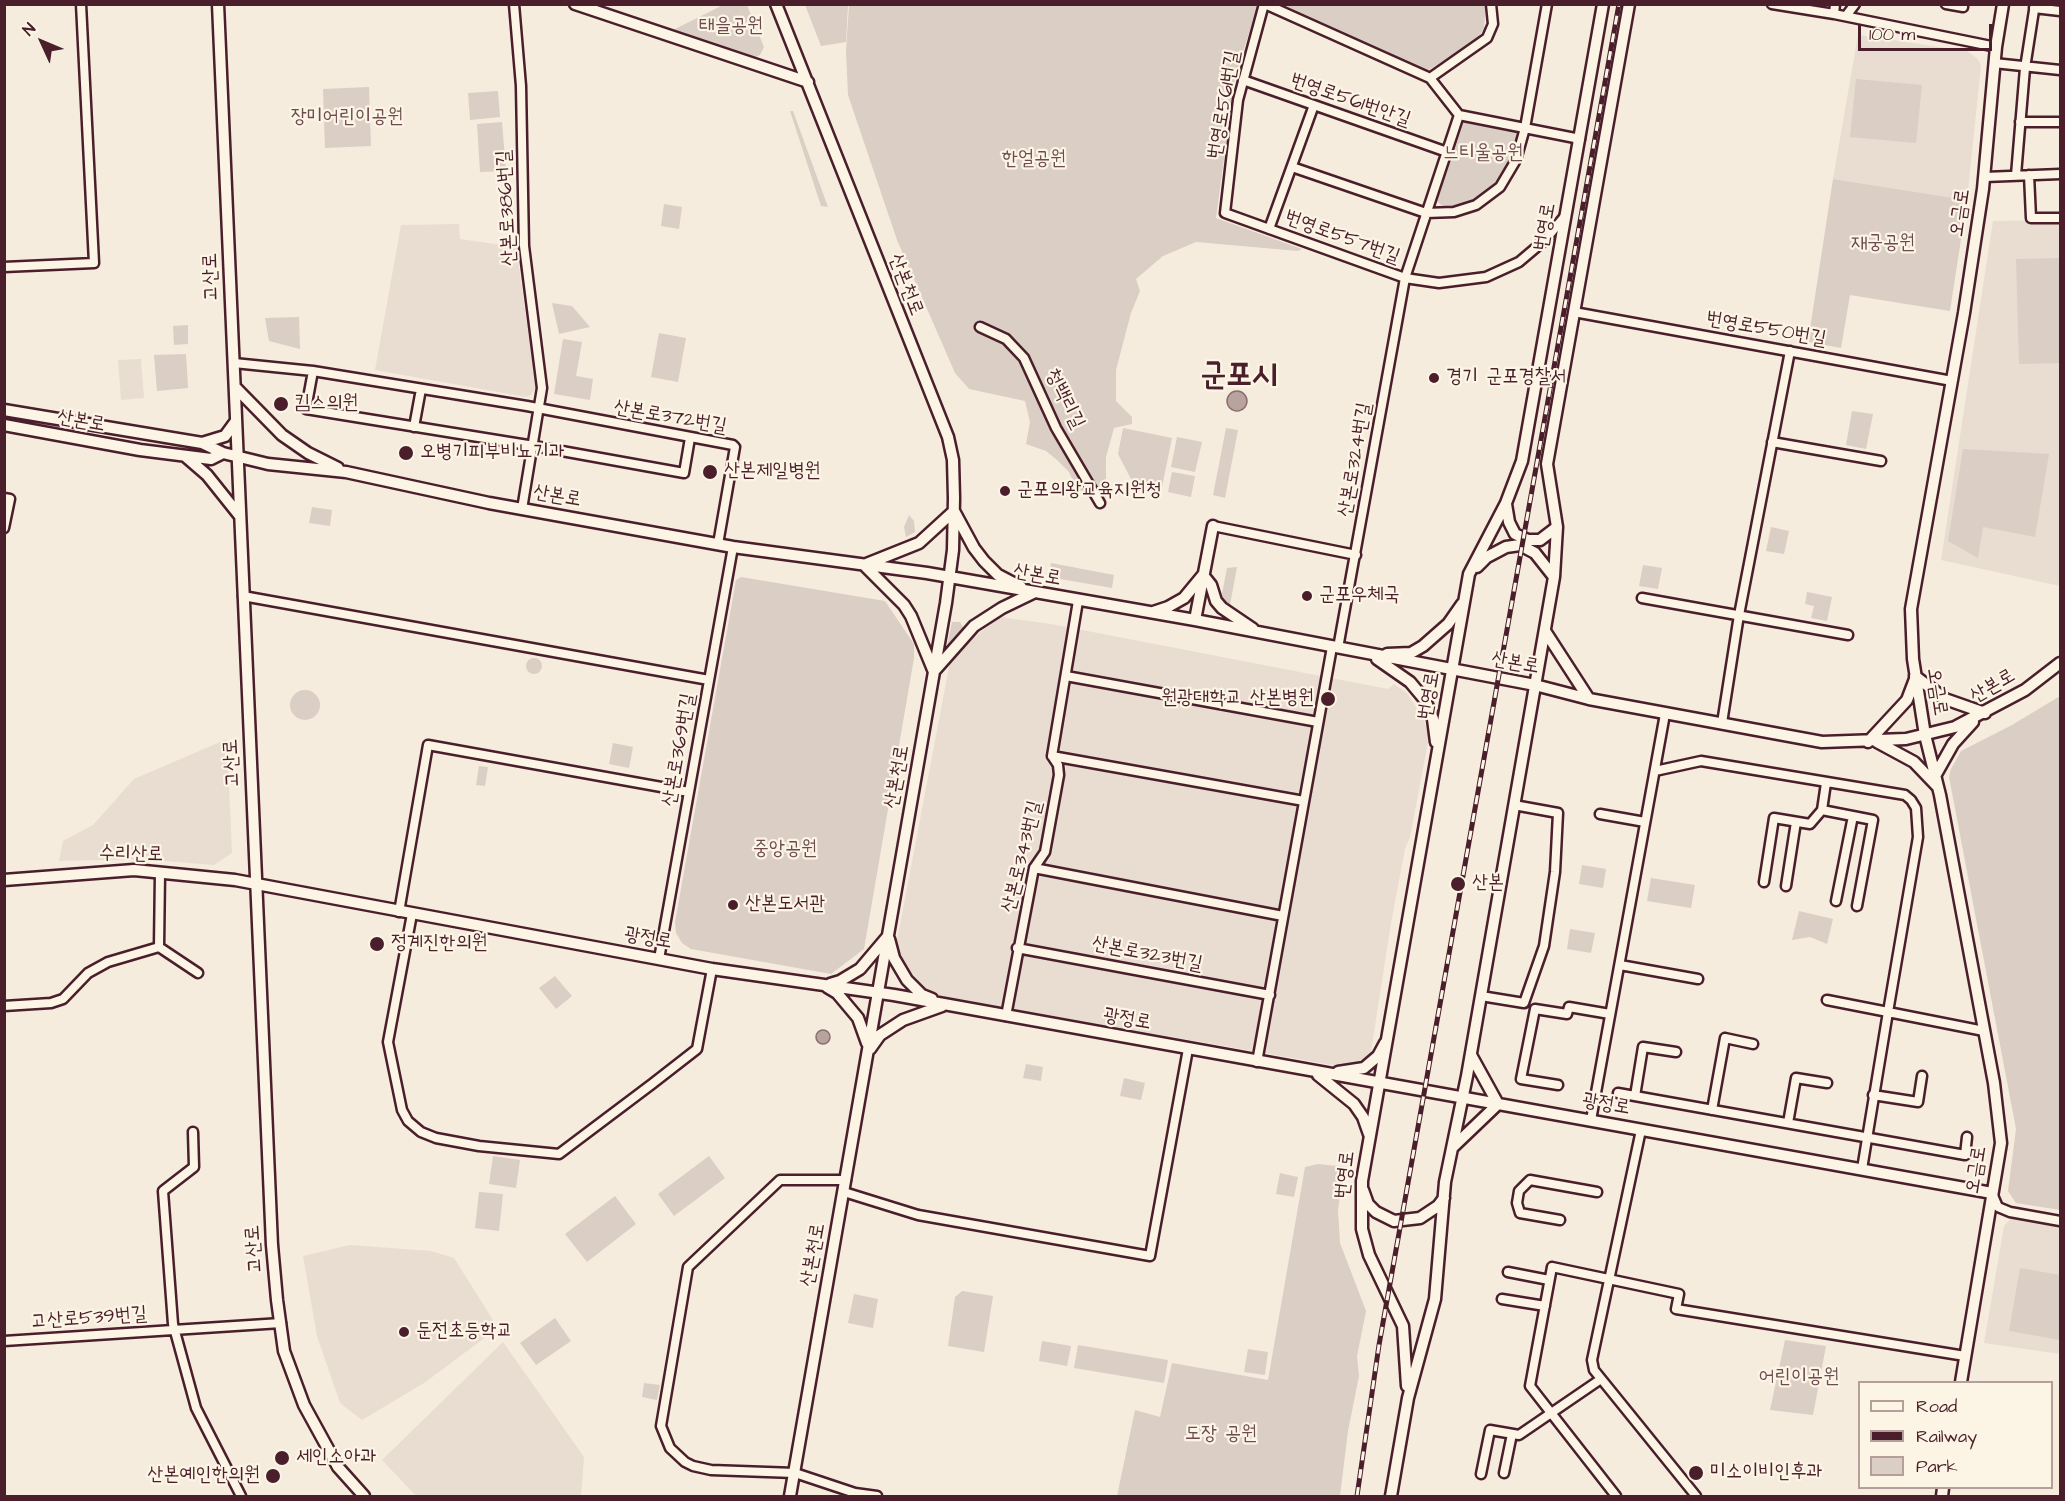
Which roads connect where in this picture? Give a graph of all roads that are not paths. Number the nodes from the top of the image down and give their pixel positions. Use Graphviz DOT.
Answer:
graph roads {
  1 [pos="81,4"];
  2 [pos="218,4"];
  3 [pos="514,4"];
  4 [pos="575,4"];
  5 [pos="776,4"];
  6 [pos="1265,4"];
  7 [pos="1491,4"];
  8 [pos="1547,4"];
  9 [pos="1603,4"];
  10 [pos="1629,4"];
  11 [pos="1772,4"];
  12 [pos="1855,4"];
  13 [pos="1946,4"];
  14 [pos="1963,4"];
  15 [pos="2003,4"];
  16 [pos="2034,6"];
  17 [pos="1835,9"];
  18 [pos="2061,10"];
  19 [pos="1846,16"];
  20 [pos="1996,47"];
  21 [pos="1994,63"];
  22 [pos="2025,68"];
  23 [pos="2061,70"];
  24 [pos="1430,78"];
  25 [pos="1243,80"];
  26 [pos="808,82"];
  27 [pos="1314,105"];
  28 [pos="1459,115"];
  29 [pos="2020,122"];
  30 [pos="2061,122"];
  31 [pos="1525,128"];
  32 [pos="1580,139"];
  33 [pos="1447,152"];
  34 [pos="1292,166"];
  35 [pos="2061,174"];
  36 [pos="2016,175"];
  37 [pos="2029,175"];
  38 [pos="1984,177"];
  39 [pos="1225,213"];
  40 [pos="1426,213"];
  41 [pos="1567,214"];
  42 [pos="2061,218"];
  43 [pos="1269,229"];
  44 [pos="4,267"];
  45 [pos="1405,278"];
  46 [pos="1574,312"];
  47 [pos="981,327"];
  48 [pos="1790,351"];
  49 [pos="234,363"];
  50 [pos="313,371"];
  51 [pos="1952,381"];
  52 [pos="235,387"];
  53 [pos="421,389"];
  54 [pos="4,410"];
  55 [pos="538,410"];
  56 [pos="236,421"];
  57 [pos="4,425"];
  58 [pos="414,427"];
  59 [pos="690,438"];
  60 [pos="1772,442"];
  61 [pos="202,443"];
  62 [pos="534,446"];
  63 [pos="222,453"];
  64 [pos="185,456"];
  65 [pos="237,456"];
  66 [pos="1881,461"];
  67 [pos="346,472"];
  68 [pos="4,498"];
  69 [pos="1100,502"];
  70 [pos="1506,503"];
  71 [pos="522,509"];
  72 [pos="954,511"];
  73 [pos="240,516"];
  74 [pos="1213,526"];
  75 [pos="1557,527"];
  76 [pos="4,528"];
  77 [pos="718,544"];
  78 [pos="733,547"];
  79 [pos="1356,555"];
  80 [pos="864,565"];
  81 [pos="1469,574"];
  82 [pos="1203,575"];
  83 [pos="1554,577"];
  84 [pos="950,578"];
  85 [pos="1034,593"];
  86 [pos="243,596"];
  87 [pos="1465,598"];
  88 [pos="1642,598"];
  89 [pos="1078,601"];
  90 [pos="1149,613"];
  91 [pos="1739,615"];
  92 [pos="1195,620"];
  93 [pos="1545,631"];
  94 [pos="1258,633"];
  95 [pos="1848,635"];
  96 [pos="1335,647"];
  97 [pos="1372,655"];
  98 [pos="2061,663"];
  99 [pos="934,672"];
  100 [pos="1452,672"];
  101 [pos="1066,676"];
  102 [pos="1916,676"];
  103 [pos="709,680"];
  104 [pos="1535,686"];
  105 [pos="1589,699"];
  106 [pos="1665,714"];
  107 [pos="1981,715"];
  108 [pos="1318,722"];
  109 [pos="1722,723"];
  110 [pos="1925,735"];
  111 [pos="1873,742"];
  112 [pos="1438,753"];
  113 [pos="1052,756"];
  114 [pos="1655,771"];
  115 [pos="1936,781"];
  116 [pos="1826,783"];
  117 [pos="689,792"];
  118 [pos="1304,801"];
  119 [pos="1514,805"];
  120 [pos="1822,810"];
  121 [pos="1600,814"];
  122 [pos="1853,816"];
  123 [pos="1645,822"];
  124 [pos="1796,822"];
  125 [pos="1034,868"];
  126 [pos="160,873"];
  127 [pos="4,880"];
  128 [pos="1764,882"];
  129 [pos="256,883"];
  130 [pos="1786,886"];
  131 [pos="1836,901"];
  132 [pos="1857,906"];
  133 [pos="399,912"];
  134 [pos="412,914"];
  135 [pos="1283,916"];
  136 [pos="888,936"];
  137 [pos="159,947"];
  138 [pos="1017,948"];
  139 [pos="659,959"];
  140 [pos="1620,965"];
  141 [pos="712,969"];
  142 [pos="198,973"];
  143 [pos="1698,979"];
  144 [pos="824,985"];
  145 [pos="878,994"];
  146 [pos="1270,995"];
  147 [pos="1481,996"];
  148 [pos="1827,1000"];
  149 [pos="947,1005"];
  150 [pos="4,1006"];
  151 [pos="1888,1012"];
  152 [pos="1610,1014"];
  153 [pos="1006,1016"];
  154 [pos="1984,1031"];
  155 [pos="1390,1032"];
  156 [pos="1753,1044"];
  157 [pos="1188,1049"];
  158 [pos="868,1052"];
  159 [pos="1676,1052"];
  160 [pos="1471,1054"];
  161 [pos="1257,1062"];
  162 [pos="1316,1073"];
  163 [pos="1922,1076"];
  164 [pos="1380,1083"];
  165 [pos="1827,1083"];
  166 [pos="1558,1085"];
  167 [pos="1618,1092"];
  168 [pos="1873,1095"];
  169 [pos="1635,1096"];
  170 [pos="1462,1097"];
  171 [pos="1498,1104"];
  172 [pos="1712,1110"];
  173 [pos="1592,1120"];
  174 [pos="1788,1123"];
  175 [pos="1641,1130"];
  176 [pos="193,1132"];
  177 [pos="1370,1137"];
  178 [pos="1866,1137"];
  179 [pos="1967,1137"];
  180 [pos="1452,1148"];
  181 [pos="1862,1169"];
  182 [pos="846,1180"];
  183 [pos="1361,1187"];
  184 [pos="1597,1191"];
  185 [pos="844,1192"];
  186 [pos="1992,1193"];
  187 [pos="1444,1198"];
  188 [pos="1560,1220"];
  189 [pos="2061,1221"];
  190 [pos="1508,1272"];
  191 [pos="1610,1279"];
  192 [pos="1549,1280"];
  193 [pos="1502,1299"];
  194 [pos="1545,1306"];
  195 [pos="281,1323"];
  196 [pos="176,1330"];
  197 [pos="4,1341"];
  198 [pos="1965,1356"];
  199 [pos="1601,1379"];
  200 [pos="1960,1381"];
  201 [pos="1408,1398"];
  202 [pos="1552,1413"];
  203 [pos="1512,1434"];
  204 [pos="795,1473"];
  205 [pos="1504,1473"];
  206 [pos="1481,1474"];
  207 [pos="1614,1496"];
  208 [pos="240,1497"];
  209 [pos="364,1497"];
  210 [pos="790,1497"];
  211 [pos="877,1497"];
  212 [pos="1391,1497"];
  213 [pos="1696,1497"];
  1 -- 44 [label="street"];
  2 -- 49 [label="street, 고산로"];
  3 -- 55 [label="street, 산본로386번길"];
  4 -- 26 [label="street"];
  5 -- 26 [label="street, 산본천로"];
  6 -- 24 [label="street, 번영로561번길"];
  6 -- 25 [label="street, 번영로561번길"];
  7 -- 24 [label="street"];
  8 -- 31 [label="street"];
  9 -- 32 [label="street, 번영로"];
  10 -- 46 [label="street, 번영로"];
  11 -- 17 [label="street"];
  12 -- 19 [label="street"];
  13 -- 14 [label="street"];
  15 -- 20 [label="street, 오금로"];
  16 -- 18 [label="street"];
  16 -- 22 [label="street"];
  17 -- 19 [label="street"];
  19 -- 20 [label="street"];
  20 -- 21 [label="street, 오금로"];
  21 -- 22 [label="street"];
  21 -- 38 [label="street, 오금로"];
  22 -- 23 [label="street"];
  22 -- 29 [label="street"];
  24 -- 28 [label="street, 번영로561번길"];
  25 -- 27 [label="street, 번영로561번안길"];
  25 -- 39 [label="street, 번영로561번길"];
  26 -- 72 [label="street, 산본천로"];
  27 -- 33 [label="street, 번영로561번안길"];
  27 -- 34 [label="street, 번영로557번길"];
  28 -- 31 [label="street"];
  28 -- 33 [label="street, 번영로557번길"];
  29 -- 30 [label="street"];
  29 -- 36 [label="street"];
  31 -- 32 [label="street"];
  31 -- 40 [label="street"];
  32 -- 41 [label="street, 번영로"];
  33 -- 40 [label="street, 번영로557번길"];
  34 -- 40 [label="street"];
  34 -- 43 [label="street, 번영로557번길"];
  35 -- 37 [label="street"];
  36 -- 37 [label="street"];
  36 -- 38 [label="street"];
  37 -- 42 [label="street"];
  38 -- 51 [label="street, 오금로"];
  39 -- 43 [label="street, 번영로557번길"];
  40 -- 45 [label="street, 번영로557번길"];
  41 -- 45 [label="street, 번영로557번길"];
  41 -- 70 [label="street, 번영로"];
  43 -- 45 [label="street, 번영로557번길"];
  45 -- 79 [label="street, 산본로324번길"];
  46 -- 48 [label="street, 번영로550번길"];
  46 -- 75 [label="street, 번영로"];
  47 -- 69 [label="street, 청백리길"];
  48 -- 51 [label="street, 번영로550번길"];
  48 -- 60 [label="street"];
  49 -- 50 [label="street"];
  49 -- 52 [label="street, 고산로"];
  50 -- 53 [label="street"];
  50 -- 58 [label="street"];
  51 -- 102 [label="street, 오금로"];
  52 -- 56 [label="street, 고산로"];
  52 -- 67 [label="street"];
  53 -- 55 [label="street"];
  53 -- 58 [label="street"];
  54 -- 61 [label="street"];
  55 -- 59 [label="street, 산본로372번길"];
  55 -- 62 [label="street, 산본로386번길"];
  56 -- 61 [label="street"];
  56 -- 65 [label="street, 고산로"];
  57 -- 64 [label="street, 산본로"];
  58 -- 62 [label="street"];
  59 -- 62 [label="street"];
  59 -- 77 [label="street, 산본로372번길"];
  60 -- 66 [label="street"];
  60 -- 91 [label="street"];
  61 -- 63 [label="street"];
  62 -- 71 [label="street, 산본로386번길"];
  63 -- 64 [label="street, 산본로"];
  63 -- 65 [label="street, 산본로"];
  64 -- 73 [label="street"];
  65 -- 67 [label="street, 산본로"];
  65 -- 73 [label="street, 고산로"];
  67 -- 71 [label="street, 산본로"];
  68 -- 76 [label="street"];
  70 -- 75 [label="street"];
  70 -- 81 [label="street, 번영로"];
  71 -- 77 [label="street, 산본로"];
  72 -- 80 [label="street"];
  72 -- 84 [label="street, 산본천로"];
  72 -- 85 [label="street"];
  73 -- 86 [label="street, 고산로"];
  74 -- 79 [label="street"];
  74 -- 82 [label="street"];
  75 -- 83 [label="street, 번영로"];
  77 -- 78 [label="street, 산본로"];
  78 -- 80 [label="street, 산본로"];
  78 -- 103 [label="street, 산본로369번길"];
  79 -- 96 [label="street, 산본로324번길"];
  80 -- 84 [label="street, 산본로"];
  80 -- 99 [label="street"];
  81 -- 83 [label="street"];
  81 -- 87 [label="street, 번영로"];
  82 -- 90 [label="street"];
  82 -- 92 [label="street"];
  82 -- 94 [label="street"];
  83 -- 93 [label="street, 번영로"];
  84 -- 85 [label="street, 산본로"];
  84 -- 99 [label="street, 산본천로"];
  85 -- 89 [label="street, 산본로"];
  85 -- 99 [label="street"];
  86 -- 103 [label="street"];
  86 -- 129 [label="street, 고산로"];
  87 -- 97 [label="street"];
  87 -- 100 [label="street, 번영로"];
  88 -- 91 [label="street"];
  89 -- 90 [label="street, 산본로"];
  89 -- 101 [label="street, 산본로343번길"];
  90 -- 92 [label="street, 산본로"];
  91 -- 95 [label="street"];
  91 -- 109 [label="street"];
  92 -- 94 [label="street, 산본로"];
  93 -- 104 [label="street, 번영로"];
  93 -- 105 [label="street"];
  94 -- 96 [label="street, 산본로"];
  96 -- 97 [label="street, 산본로"];
  96 -- 108 [label="street"];
  97 -- 100 [label="street, 산본로"];
  97 -- 112 [label="street"];
  98 -- 107 [label="street, 산본로"];
  99 -- 136 [label="street, 산본천로"];
  100 -- 104 [label="street, 산본로"];
  100 -- 112 [label="street, 번영로"];
  101 -- 108 [label="street"];
  101 -- 113 [label="street, 산본로343번길"];
  102 -- 107 [label="street"];
  102 -- 110 [label="street, 오금로"];
  102 -- 111 [label="street"];
  103 -- 117 [label="street, 산본로369번길"];
  104 -- 105 [label="street, 산본로"];
  104 -- 119 [label="street, 번영로"];
  105 -- 106 [label="street, 산본로"];
  106 -- 109 [label="street, 산본로"];
  106 -- 114 [label="street"];
  107 -- 110 [label="street, 산본로"];
  107 -- 115 [label="street"];
  108 -- 118 [label="street"];
  109 -- 111 [label="street, 산본로"];
  110 -- 111 [label="street, 산본로"];
  110 -- 115 [label="street, 오금로"];
  111 -- 115 [label="street"];
  112 -- 155 [label="street, 번영로"];
  113 -- 118 [label="street"];
  113 -- 125 [label="street, 산본로343번길"];
  114 -- 116 [label="street"];
  114 -- 123 [label="street"];
  115 -- 154 [label="street, 오금로"];
  116 -- 120 [label="street"];
  116 -- 151 [label="street"];
  117 -- 133 [label="street"];
  117 -- 139 [label="street, 산본로369번길"];
  118 -- 135 [label="street"];
  119 -- 147 [label="street, 번영로"];
  119 -- 147 [label="street"];
  120 -- 122 [label="street"];
  120 -- 124 [label="street"];
  121 -- 123 [label="street"];
  122 -- 131 [label="street"];
  122 -- 132 [label="street"];
  123 -- 140 [label="street"];
  124 -- 128 [label="street"];
  124 -- 130 [label="street"];
  125 -- 135 [label="street"];
  125 -- 138 [label="street, 산본로343번길"];
  126 -- 127 [label="street, 수리산로"];
  126 -- 129 [label="street, 수리산로"];
  126 -- 137 [label="street"];
  129 -- 133 [label="street, 광정로"];
  129 -- 195 [label="street, 고산로"];
  133 -- 134 [label="street, 광정로"];
  134 -- 139 [label="street, 광정로"];
  134 -- 141 [label="street"];
  135 -- 146 [label="street"];
  136 -- 144 [label="street"];
  136 -- 145 [label="street, 산본천로"];
  136 -- 149 [label="street"];
  137 -- 142 [label="street"];
  137 -- 150 [label="street"];
  138 -- 146 [label="street, 산본로323번길"];
  138 -- 153 [label="street, 산본로343번길"];
  139 -- 141 [label="street, 광정로"];
  140 -- 143 [label="street"];
  140 -- 152 [label="street"];
  141 -- 144 [label="street, 광정로"];
  144 -- 145 [label="street, 광정로"];
  144 -- 158 [label="street"];
  145 -- 149 [label="street, 광정로"];
  145 -- 158 [label="street, 산본천로"];
  146 -- 161 [label="street"];
  147 -- 160 [label="street, 번영로"];
  148 -- 151 [label="street"];
  149 -- 153 [label="street, 광정로"];
  149 -- 158 [label="street"];
  151 -- 154 [label="street"];
  151 -- 168 [label="street"];
  152 -- 166 [label="street"];
  152 -- 173 [label="street"];
  153 -- 157 [label="street, 광정로"];
  154 -- 186 [label="street, 오금로"];
  155 -- 162 [label="street"];
  155 -- 164 [label="street, 번영로"];
  156 -- 172 [label="street"];
  157 -- 161 [label="street, 광정로"];
  157 -- 185 [label="street"];
  158 -- 182 [label="street, 산본천로"];
  159 -- 169 [label="street"];
  160 -- 170 [label="street, 번영로"];
  160 -- 171 [label="street"];
  161 -- 162 [label="street, 광정로"];
  162 -- 164 [label="street, 광정로"];
  162 -- 177 [label="street"];
  163 -- 168 [label="street"];
  164 -- 170 [label="street, 광정로"];
  164 -- 177 [label="street, 번영로"];
  165 -- 174 [label="street"];
  167 -- 169 [label="street"];
  168 -- 178 [label="street"];
  169 -- 172 [label="street"];
  170 -- 171 [label="street, 광정로"];
  170 -- 180 [label="street, 번영로"];
  171 -- 173 [label="street, 광정로"];
  171 -- 180 [label="street"];
  172 -- 174 [label="street"];
  173 -- 175 [label="street, 광정로"];
  174 -- 178 [label="street"];
  175 -- 181 [label="street, 광정로"];
  175 -- 191 [label="street"];
  176 -- 196 [label="street"];
  177 -- 183 [label="street, 번영로"];
  178 -- 179 [label="street"];
  178 -- 181 [label="street"];
  180 -- 187 [label="street, 번영로"];
  181 -- 186 [label="street, 광정로"];
  182 -- 185 [label="street, 산본천로"];
  182 -- 204 [label="street"];
  183 -- 187 [label="street"];
  183 -- 201 [label="street, 번영로"];
  184 -- 188 [label="street"];
  185 -- 204 [label="street, 산본천로"];
  186 -- 189 [label="street"];
  186 -- 198 [label="street, 오금로"];
  187 -- 201 [label="street, 번영로"];
  190 -- 192 [label="street"];
  191 -- 192 [label="street"];
  191 -- 198 [label="street"];
  191 -- 199 [label="street"];
  192 -- 194 [label="street"];
  193 -- 194 [label="street"];
  194 -- 202 [label="street"];
  195 -- 196 [label="street, 고산로539번길"];
  195 -- 209 [label="street, 고산로"];
  196 -- 197 [label="street, 고산로539번길"];
  196 -- 208 [label="street, 고산로539번길"];
  198 -- 200 [label="street, 오금로"];
  199 -- 202 [label="street"];
  199 -- 213 [label="street"];
  201 -- 212 [label="street, 번영로"];
  202 -- 203 [label="street"];
  202 -- 207 [label="street"];
  203 -- 205 [label="street"];
  203 -- 206 [label="street"];
  204 -- 210 [label="street, 산본천로"];
  204 -- 211 [label="street"];
}
